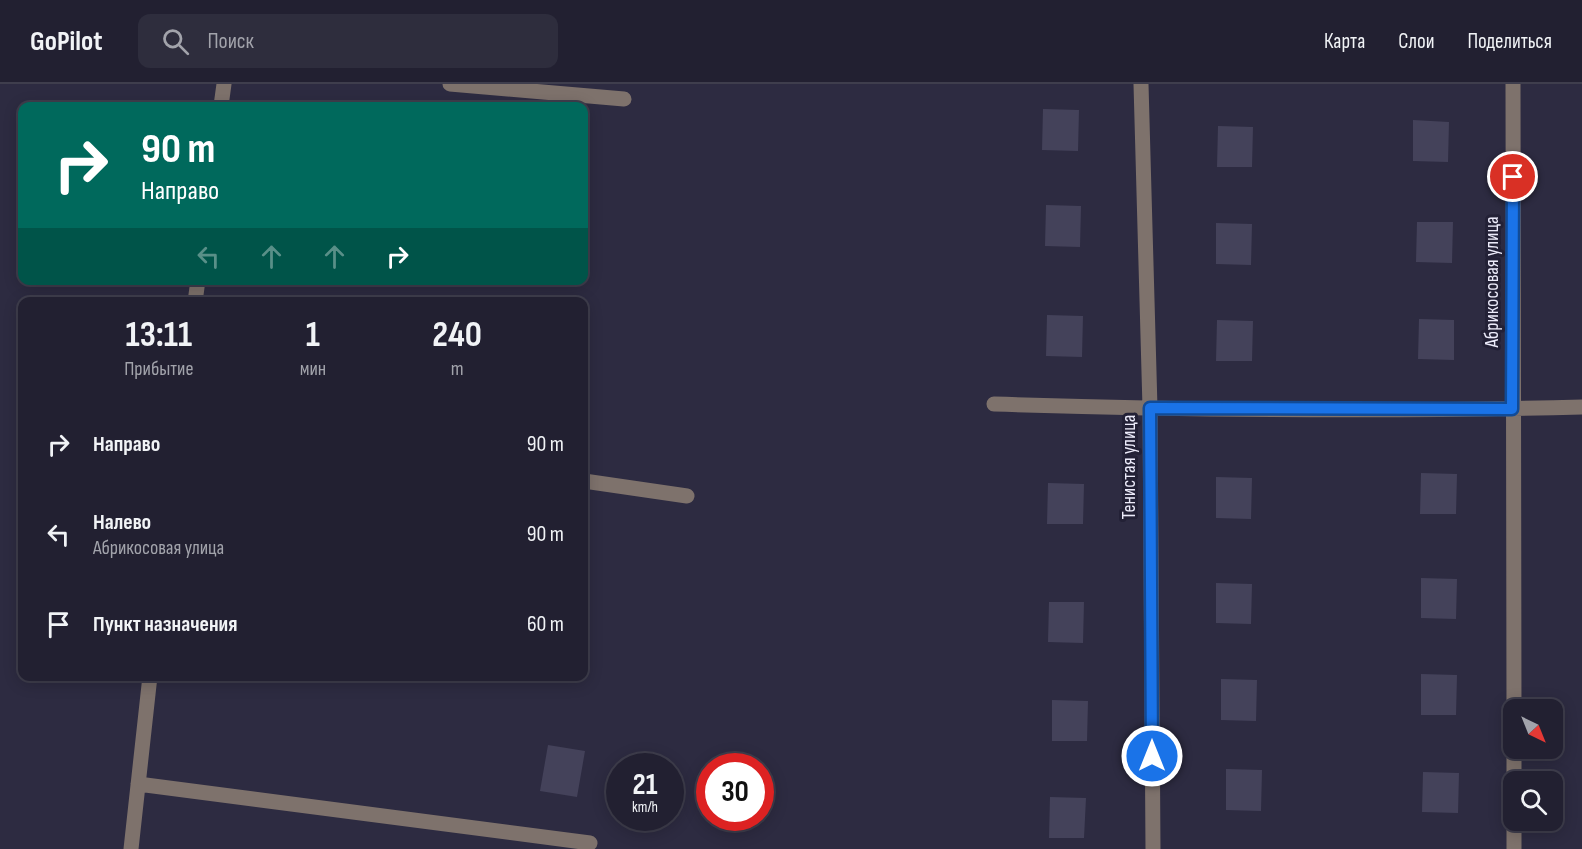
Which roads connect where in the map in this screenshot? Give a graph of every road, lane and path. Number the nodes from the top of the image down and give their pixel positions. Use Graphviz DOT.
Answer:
graph roads {
  1 [pos="224,84"];
  2 [pos="450,84"];
  3 [pos="1141,84"];
  4 [pos="1513,84"];
  5 [pos="624,99"];
  6 [pos="222,102"];
  7 [pos="994,404"];
  8 [pos="1582,407"];
  9 [pos="1150,408"];
  10 [pos="1512,409"];
  11 [pos="588,482"];
  12 [pos="687,496"];
  13 [pos="149,681"];
  14 [pos="1514,699"];
  15 [pos="138,784"];
  16 [pos="1514,831"];
  17 [pos="590,843"];
  18 [pos="131,849"];
  19 [pos="1153,849"];
  20 [pos="1514,849"];
  1 -- 6 [label="street"];
  2 -- 5 [label="street"];
  3 -- 9 [label="street, Тенистая улица"];
  4 -- 10 [label="street, Абрикосовая улица"];
  7 -- 9 [label="street"];
  8 -- 10 [label="street"];
  9 -- 10 [label="street"];
  9 -- 19 [label="street, Тенистая улица"];
  10 -- 14 [label="street, Абрикосовая улица"];
  11 -- 12 [label="street"];
  13 -- 15 [label="street"];
  15 -- 17 [label="street"];
  15 -- 18 [label="street"];
  16 -- 20 [label="street"];
}
